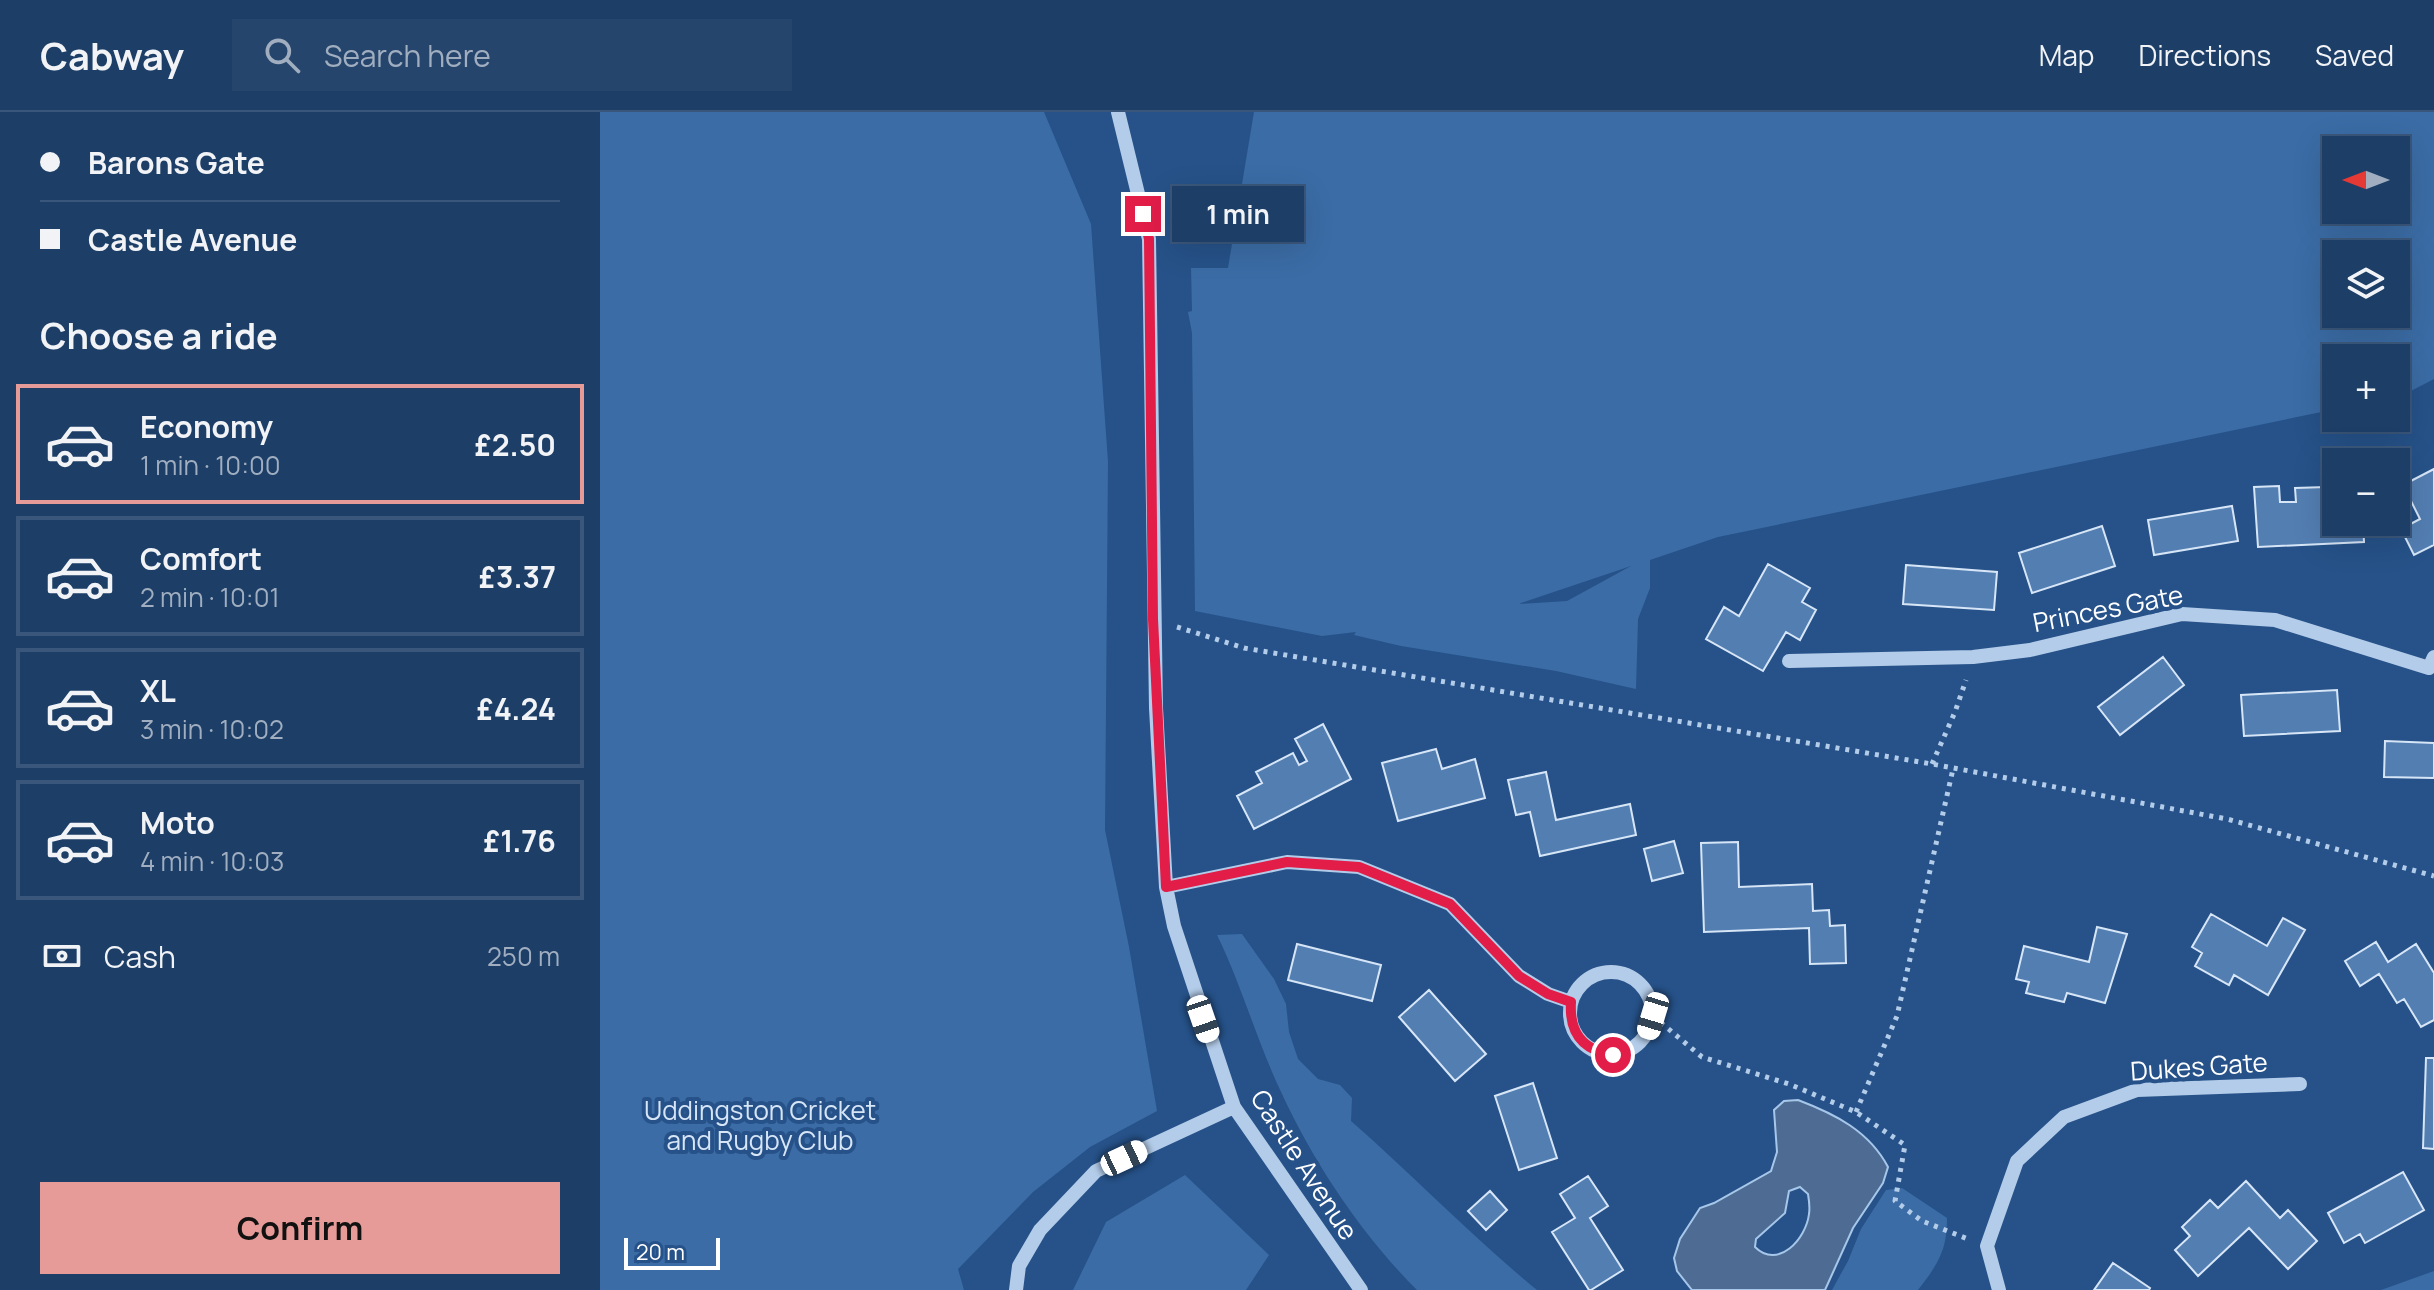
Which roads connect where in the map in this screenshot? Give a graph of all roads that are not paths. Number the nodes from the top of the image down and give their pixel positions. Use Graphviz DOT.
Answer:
graph roads {
  1 [pos="1118,112"];
  2 [pos="1789,661"];
  3 [pos="2432,665"];
  4 [pos="1166,887"];
  5 [pos="1571,1002"];
  6 [pos="2300,1084"];
  7 [pos="1234,1107"];
  8 [pos="1016,1290"];
  9 [pos="1361,1290"];
  10 [pos="1999,1290"];
  1 -- 4 [label="street, Castle Avenue"];
  2 -- 3 [label="street, Princes Gate"];
  4 -- 5 [label="street"];
  4 -- 7 [label="street, Castle Avenue"];
  5 -- 5 [label="street"];
  6 -- 10 [label="street, Dukes Gate"];
  7 -- 8 [label="street"];
  7 -- 9 [label="street, Castle Avenue"];
}
